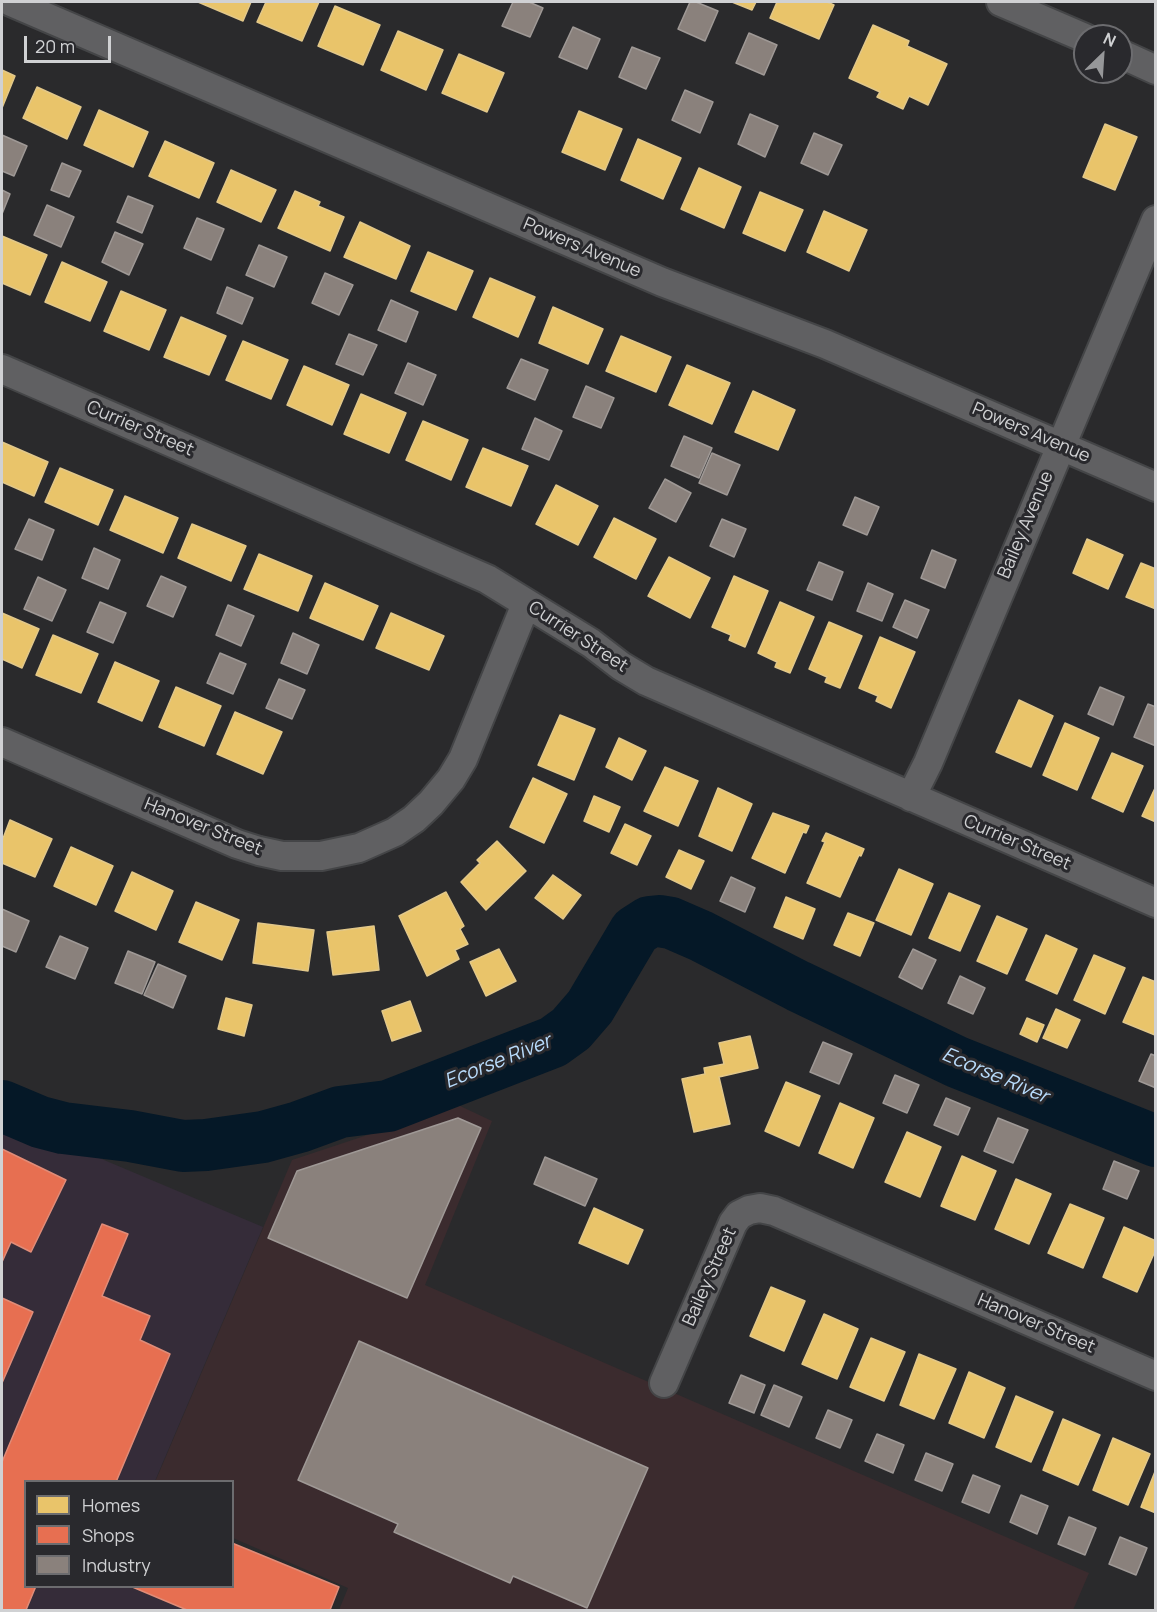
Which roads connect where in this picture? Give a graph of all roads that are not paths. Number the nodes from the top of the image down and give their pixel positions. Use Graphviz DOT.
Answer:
graph roads {
  1 [pos="11,2"];
  2 [pos="1001,2"];
  3 [pos="1073,33"];
  4 [pos="1133,60"];
  5 [pos="1155,70"];
  6 [pos="1155,220"];
  7 [pos="2,369"];
  8 [pos="1060,445"];
  9 [pos="1155,487"];
  10 [pos="526,604"];
  11 [pos="2,742"];
  12 [pos="910,797"];
  13 [pos="1155,903"];
  14 [pos="916,1272"];
  15 [pos="1155,1376"];
  16 [pos="664,1383"];
  1 -- 8 [label="street, Powers Avenue"];
  2 -- 3 [label="street"];
  4 -- 5 [label="street"];
  6 -- 8 [label="street, Bailey Avenue"];
  7 -- 10 [label="street, Currier Street"];
  8 -- 9 [label="street, Powers Avenue"];
  8 -- 12 [label="street, Bailey Avenue"];
  10 -- 11 [label="street, Hanover Street"];
  10 -- 12 [label="street, Currier Street"];
  12 -- 13 [label="street, Currier Street"];
  14 -- 15 [label="street, Hanover Street"];
  14 -- 16 [label="street, Bailey Street"];
}
